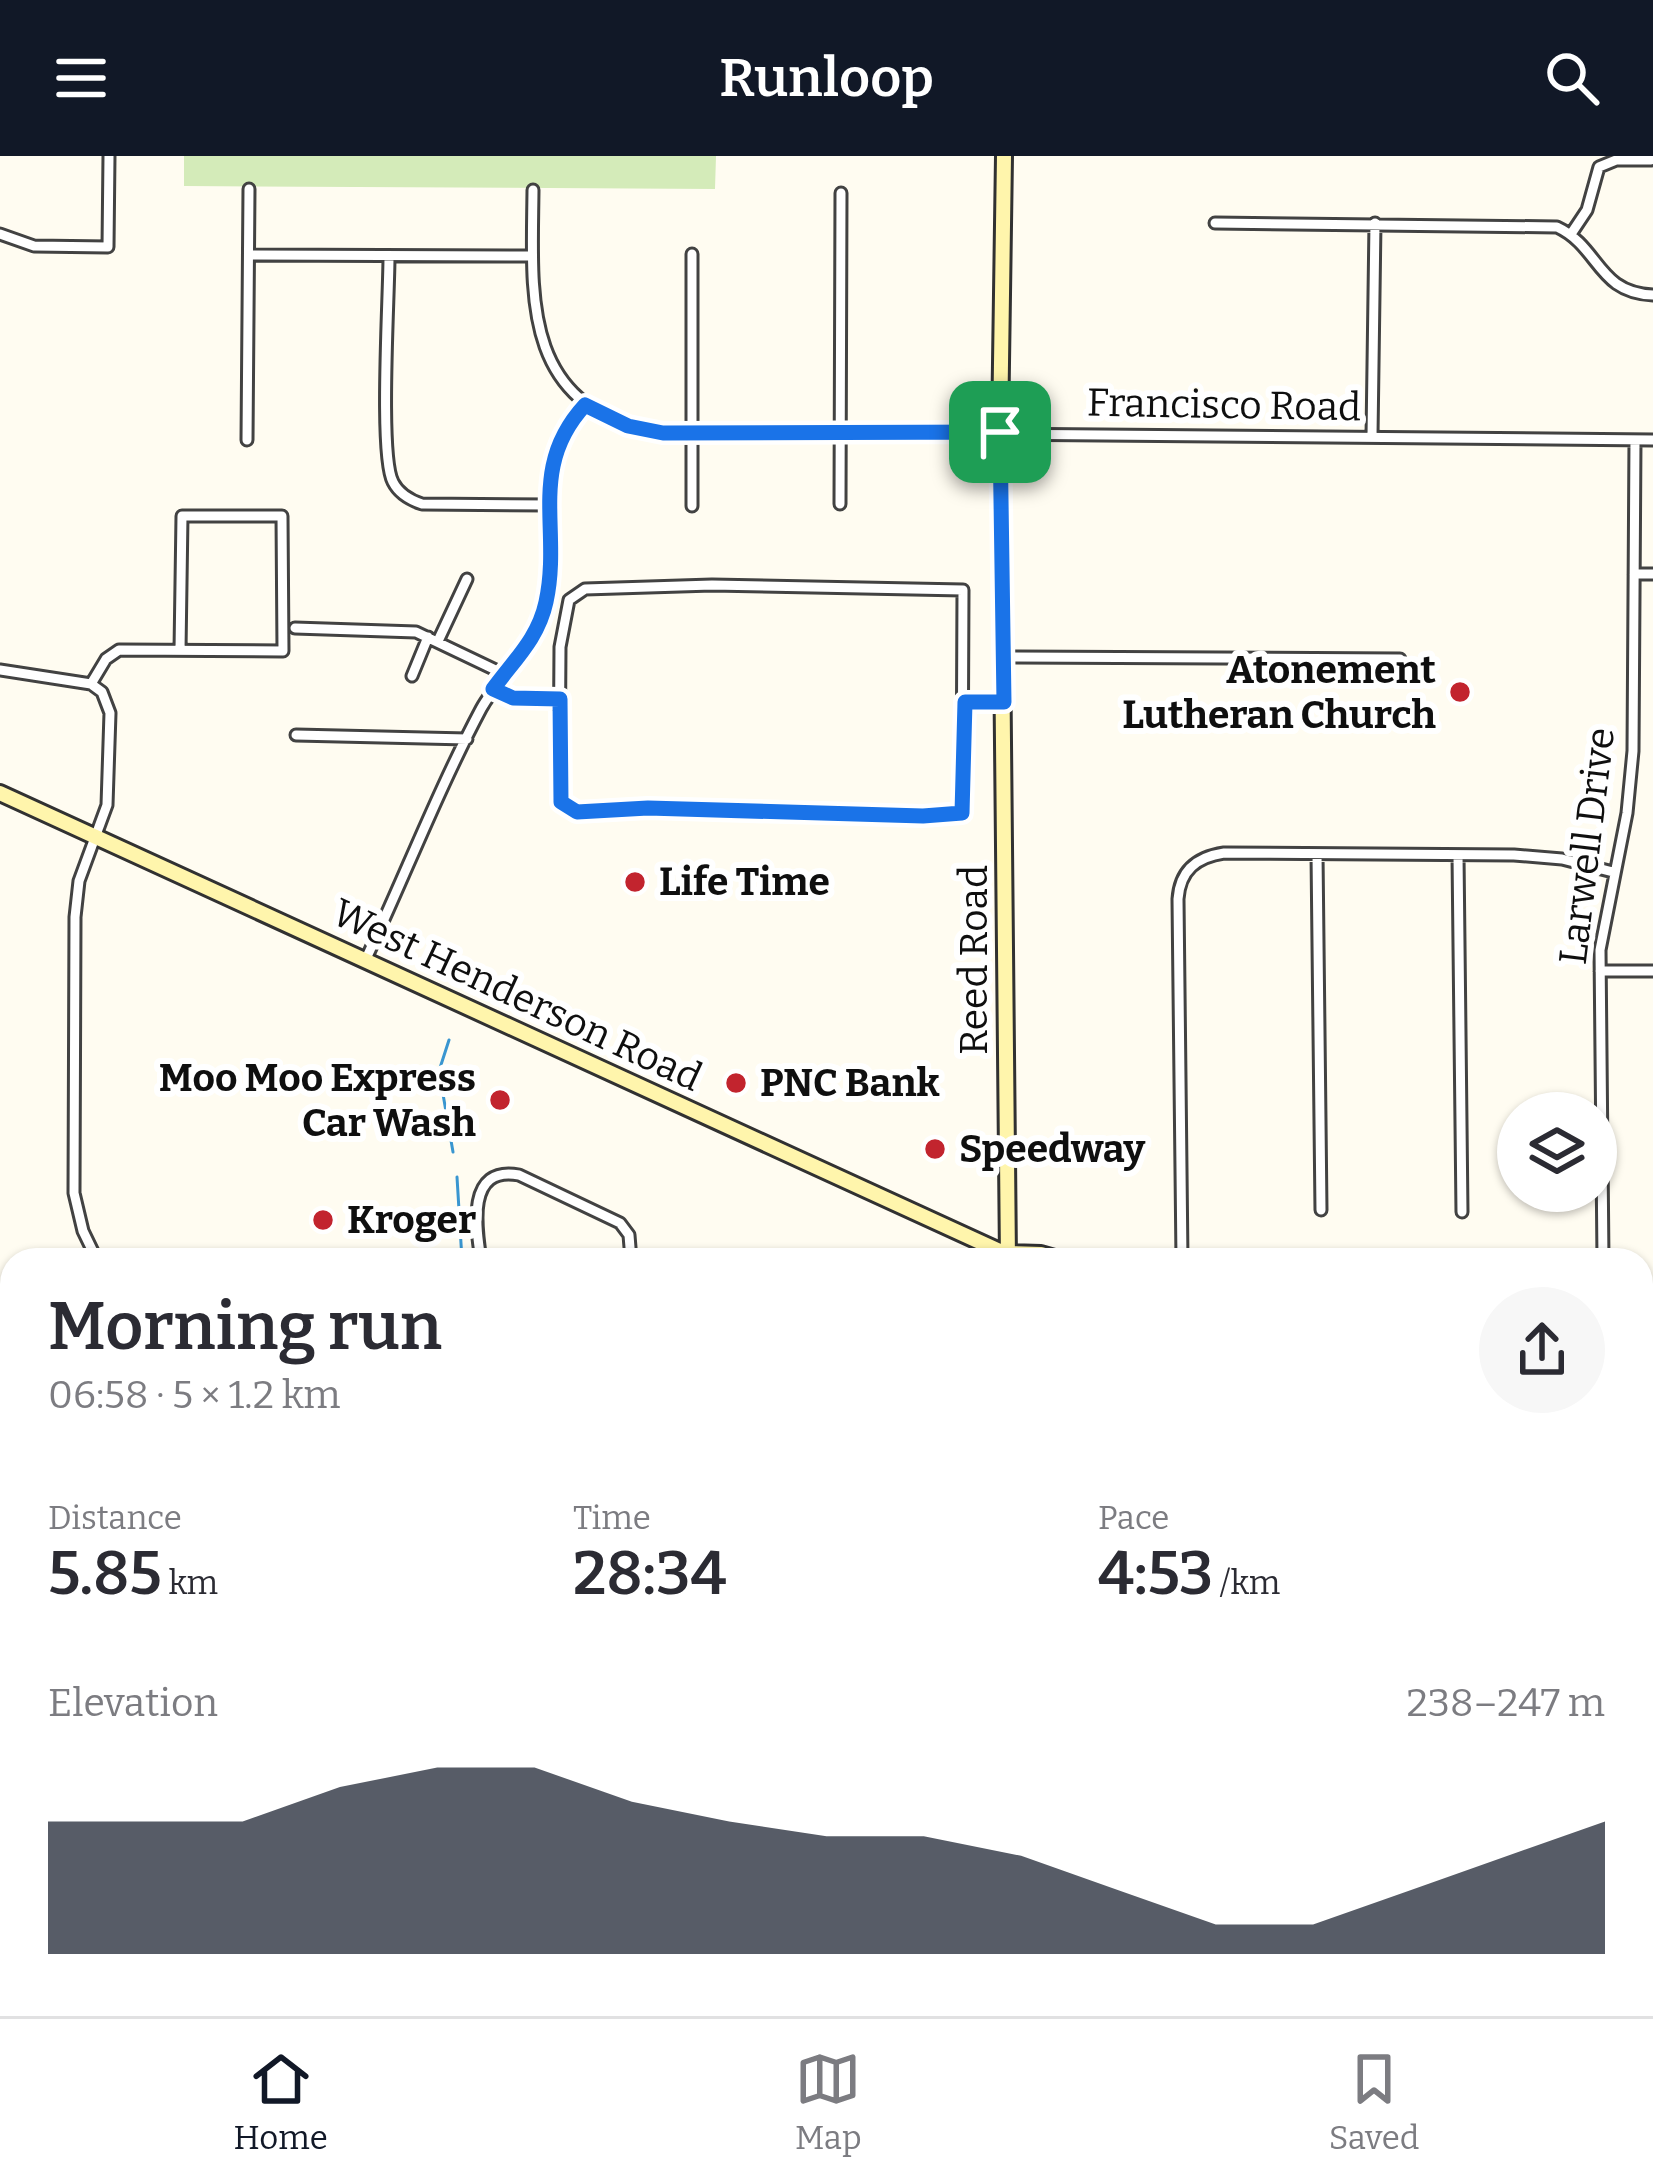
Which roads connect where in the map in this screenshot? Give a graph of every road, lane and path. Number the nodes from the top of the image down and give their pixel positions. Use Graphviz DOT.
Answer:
graph roads {
  1 [pos="109,156"];
  2 [pos="1004,156"];
  3 [pos="1651,160"];
  4 [pos="249,189"];
  5 [pos="533,190"];
  6 [pos="841,193"];
  7 [pos="1215,223"];
  8 [pos="1375,223"];
  9 [pos="0,234"];
  10 [pos="1571,234"];
  11 [pos="692,254"];
  12 [pos="249,255"];
  13 [pos="532,256"];
  14 [pos="389,257"];
  15 [pos="1653,295"];
  16 [pos="585,405"];
  17 [pos="1000,432"];
  18 [pos="692,433"];
  19 [pos="841,433"];
  20 [pos="1372,436"];
  21 [pos="248,440"];
  22 [pos="1635,440"];
  23 [pos="1653,440"];
  24 [pos="840,504"];
  25 [pos="549,505"];
  26 [pos="692,506"];
  27 [pos="1634,574"];
  28 [pos="1653,574"];
  29 [pos="467,579"];
  30 [pos="295,628"];
  31 [pos="433,639"];
  32 [pos="180,650"];
  33 [pos="1004,657"];
  34 [pos="1400,659"];
  35 [pos="0,670"];
  36 [pos="504,674"];
  37 [pos="412,676"];
  38 [pos="92,684"];
  39 [pos="493,689"];
  40 [pos="560,699"];
  41 [pos="965,702"];
  42 [pos="1004,702"];
  43 [pos="296,735"];
  44 [pos="467,740"];
  45 [pos="0,793"];
  46 [pos="97,839"];
  47 [pos="1317,854"];
  48 [pos="1458,855"];
  49 [pos="1613,872"];
  50 [pos="365,962"];
  51 [pos="1600,971"];
  52 [pos="1653,971"];
  53 [pos="1321,1210"];
  54 [pos="1462,1212"];
  55 [pos="92,1248"];
  56 [pos="480,1248"];
  57 [pos="630,1248"];
  58 [pos="990,1248"];
  59 [pos="1012,1248"];
  60 [pos="1182,1248"];
  61 [pos="1604,1248"];
  1 -- 9 [label="street"];
  2 -- 17 [label="main road, Reed Road"];
  3 -- 10 [label="street"];
  4 -- 12 [label="street"];
  5 -- 13 [label="street"];
  6 -- 19 [label="street"];
  7 -- 8 [label="street"];
  8 -- 10 [label="street"];
  8 -- 20 [label="street"];
  10 -- 15 [label="street"];
  11 -- 18 [label="street"];
  12 -- 14 [label="street"];
  12 -- 21 [label="street"];
  13 -- 14 [label="street"];
  13 -- 16 [label="street"];
  14 -- 25 [label="street"];
  16 -- 18 [label="street, Francisco Road"];
  16 -- 25 [label="street"];
  17 -- 19 [label="street, Francisco Road"];
  17 -- 20 [label="street, Francisco Road"];
  17 -- 33 [label="main road, Reed Road"];
  18 -- 19 [label="street, Francisco Road"];
  18 -- 26 [label="street"];
  19 -- 24 [label="street"];
  20 -- 22 [label="street, Francisco Road"];
  22 -- 23 [label="street, Francisco Road"];
  22 -- 27 [label="street, Larwell Drive"];
  25 -- 36 [label="street"];
  27 -- 28 [label="street"];
  27 -- 49 [label="street, Larwell Drive"];
  29 -- 31 [label="street"];
  30 -- 31 [label="street"];
  31 -- 36 [label="street"];
  31 -- 37 [label="street"];
  32 -- 32 [label="street"];
  32 -- 38 [label="street"];
  33 -- 34 [label="street"];
  33 -- 42 [label="main road, Reed Road"];
  35 -- 38 [label="street"];
  36 -- 39 [label="street"];
  38 -- 46 [label="street"];
  39 -- 40 [label="street"];
  39 -- 44 [label="street"];
  40 -- 41 [label="street"];
  40 -- 41 [label="street"];
  41 -- 42 [label="street"];
  42 -- 59 [label="main road, Reed Road"];
  43 -- 44 [label="street"];
  44 -- 50 [label="street"];
  45 -- 46 [label="main road, West Henderson Road"];
  46 -- 50 [label="main road, West Henderson Road"];
  46 -- 55 [label="street"];
  47 -- 48 [label="street"];
  47 -- 53 [label="street"];
  47 -- 60 [label="street"];
  48 -- 49 [label="street"];
  48 -- 54 [label="street"];
  49 -- 51 [label="street, Larwell Drive"];
  50 -- 58 [label="main road, West Henderson Road"];
  51 -- 52 [label="street"];
  51 -- 61 [label="street, Larwell Drive"];
  56 -- 57 [label="street"];
}
